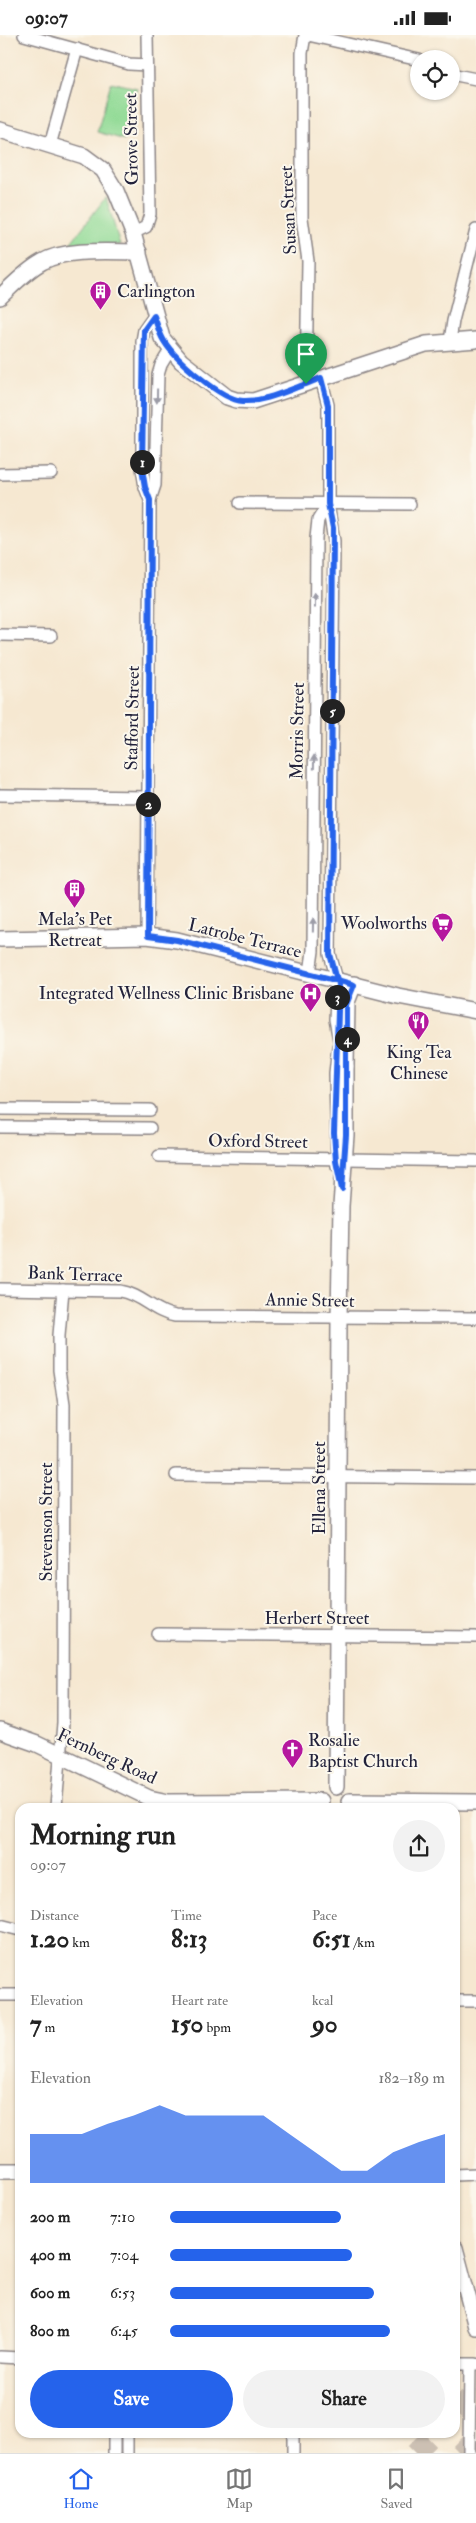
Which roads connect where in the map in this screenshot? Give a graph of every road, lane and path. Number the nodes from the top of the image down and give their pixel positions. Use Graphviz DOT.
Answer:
graph roads {
  1 [pos="24,35"];
  2 [pos="147,35"];
  3 [pos="306,35"];
  4 [pos="357,40"];
  5 [pos="77,49"];
  6 [pos="410,57"];
  7 [pos="147,65"];
  8 [pos="460,76"];
  9 [pos="476,79"];
  10 [pos="0,130"];
  11 [pos="50,145"];
  12 [pos="476,230"];
  13 [pos="133,233"];
  14 [pos="139,252"];
  15 [pos="0,297"];
  16 [pos="154,316"];
  17 [pos="476,340"];
  18 [pos="450,341"];
  19 [pos="170,350"];
  20 [pos="321,378"];
  21 [pos="306,384"];
  22 [pos="52,473"];
  23 [pos="0,474"];
  24 [pos="150,500"];
  25 [pos="240,503"];
  26 [pos="328,504"];
  27 [pos="410,504"];
  28 [pos="0,635"];
  29 [pos="51,636"];
  30 [pos="315,645"];
  31 [pos="332,646"];
  32 [pos="0,795"];
  33 [pos="148,797"];
  34 [pos="313,817"];
  35 [pos="332,818"];
  36 [pos="148,936"];
  37 [pos="0,939"];
  38 [pos="310,973"];
  39 [pos="338,980"];
  40 [pos="354,985"];
  41 [pos="476,1011"];
  42 [pos="338,1023"];
  43 [pos="346,1066"];
  44 [pos="0,1109"];
  45 [pos="150,1110"];
  46 [pos="0,1127"];
  47 [pos="150,1128"];
  48 [pos="159,1157"];
  49 [pos="340,1159"];
  50 [pos="476,1161"];
  51 [pos="0,1289"];
  52 [pos="63,1290"];
  53 [pos="147,1302"];
  54 [pos="339,1318"];
  55 [pos="476,1318"];
  56 [pos="176,1475"];
  57 [pos="337,1477"];
  58 [pos="476,1478"];
  59 [pos="158,1634"];
  60 [pos="337,1636"];
  61 [pos="476,1637"];
  62 [pos="0,1731"];
  63 [pos="60,1755"];
  64 [pos="336,1787"];
  65 [pos="476,1802"];
  66 [pos="56,1803"];
  67 [pos="245,1803"];
  68 [pos="322,1803"];
  69 [pos="348,1803"];
  70 [pos="412,1803"];
  71 [pos="0,1925"];
  72 [pos="15,1929"];
  73 [pos="0,1995"];
  74 [pos="15,1995"];
  75 [pos="460,2001"];
  76 [pos="476,2001"];
  77 [pos="0,2171"];
  78 [pos="15,2171"];
  79 [pos="460,2175"];
  80 [pos="476,2175"];
  81 [pos="460,2267"];
  82 [pos="476,2327"];
  83 [pos="2,2358"];
  84 [pos="15,2358"];
  85 [pos="460,2364"];
  86 [pos="473,2365"];
  87 [pos="114,2438"];
  88 [pos="127,2438"];
  89 [pos="293,2438"];
  90 [pos="114,2453"];
  91 [pos="127,2453"];
  92 [pos="293,2453"];
  93 [pos="469,2453"];
  1 -- 5 [label="street"];
  2 -- 7 [label="street, Grove Street"];
  3 -- 4 [label="street"];
  3 -- 21 [label="street, Susan Street"];
  4 -- 6 [label="street"];
  5 -- 7 [label="street"];
  5 -- 11 [label="street"];
  7 -- 13 [label="street, Grove Street"];
  8 -- 9 [label="street"];
  10 -- 11 [label="street"];
  11 -- 13 [label="street"];
  12 -- 18 [label="street"];
  13 -- 14 [label="street"];
  14 -- 15 [label="street"];
  14 -- 16 [label="street"];
  16 -- 19 [label="street"];
  16 -- 24 [label="street, Stafford Street"];
  17 -- 18 [label="street"];
  18 -- 20 [label="street"];
  19 -- 21 [label="street"];
  19 -- 24 [label="street, Stafford Street, one-way"];
  20 -- 21 [label="street"];
  20 -- 26 [label="street, Morris Street"];
  22 -- 23 [label="street"];
  24 -- 33 [label="street, Stafford Street"];
  25 -- 26 [label="street"];
  26 -- 27 [label="street"];
  30 -- 26 [label="street, Morris Street, one-way"];
  26 -- 31 [label="street, Morris Street"];
  28 -- 29 [label="street"];
  30 -- 31 [label="street"];
  34 -- 30 [label="street, Morris Street, one-way"];
  31 -- 35 [label="street, Morris Street"];
  32 -- 33 [label="street"];
  33 -- 36 [label="street, Stafford Street"];
  34 -- 35 [label="street"];
  38 -- 34 [label="street, Morris Street, one-way"];
  35 -- 39 [label="street, Morris Street"];
  36 -- 37 [label="street, Latrobe Terrace"];
  36 -- 38 [label="street, Latrobe Terrace"];
  38 -- 39 [label="street, Latrobe Terrace"];
  39 -- 40 [label="street, Latrobe Terrace"];
  39 -- 42 [label="street, Ellena Street"];
  40 -- 41 [label="street, Latrobe Terrace"];
  40 -- 43 [label="street, Ellena Street"];
  42 -- 43 [label="street, Ellena Street"];
  42 -- 49 [label="street, Ellena Street"];
  43 -- 49 [label="street, Ellena Street"];
  44 -- 45 [label="street"];
  46 -- 47 [label="street"];
  48 -- 49 [label="street, Oxford Street"];
  49 -- 50 [label="street, Oxford Street"];
  49 -- 54 [label="street, Ellena Street"];
  51 -- 52 [label="street, Bank Terrace"];
  52 -- 53 [label="street, Bank Terrace"];
  52 -- 63 [label="street, Stevenson Street"];
  53 -- 54 [label="street, Annie Street"];
  54 -- 55 [label="street, Annie Street"];
  54 -- 57 [label="street, Ellena Street"];
  56 -- 57 [label="street"];
  57 -- 58 [label="street"];
  57 -- 60 [label="street, Ellena Street"];
  59 -- 60 [label="street, Herbert Street"];
  60 -- 61 [label="street, Herbert Street"];
  60 -- 64 [label="street, Ellena Street"];
  62 -- 63 [label="street, Fernberg Road"];
  63 -- 66 [label="street, Stevenson Street"];
  63 -- 67 [label="street, Fernberg Road"];
  64 -- 68 [label="street"];
  64 -- 69 [label="street"];
  65 -- 70 [label="street"];
  71 -- 72 [label="street"];
  73 -- 74 [label="street"];
  75 -- 76 [label="street"];
  77 -- 78 [label="street"];
  79 -- 80 [label="street"];
  81 -- 82 [label="street"];
  83 -- 84 [label="street"];
  85 -- 86 [label="street"];
  86 -- 93 [label="street"];
  87 -- 90 [label="street"];
  88 -- 91 [label="street"];
  89 -- 92 [label="street"];
}
